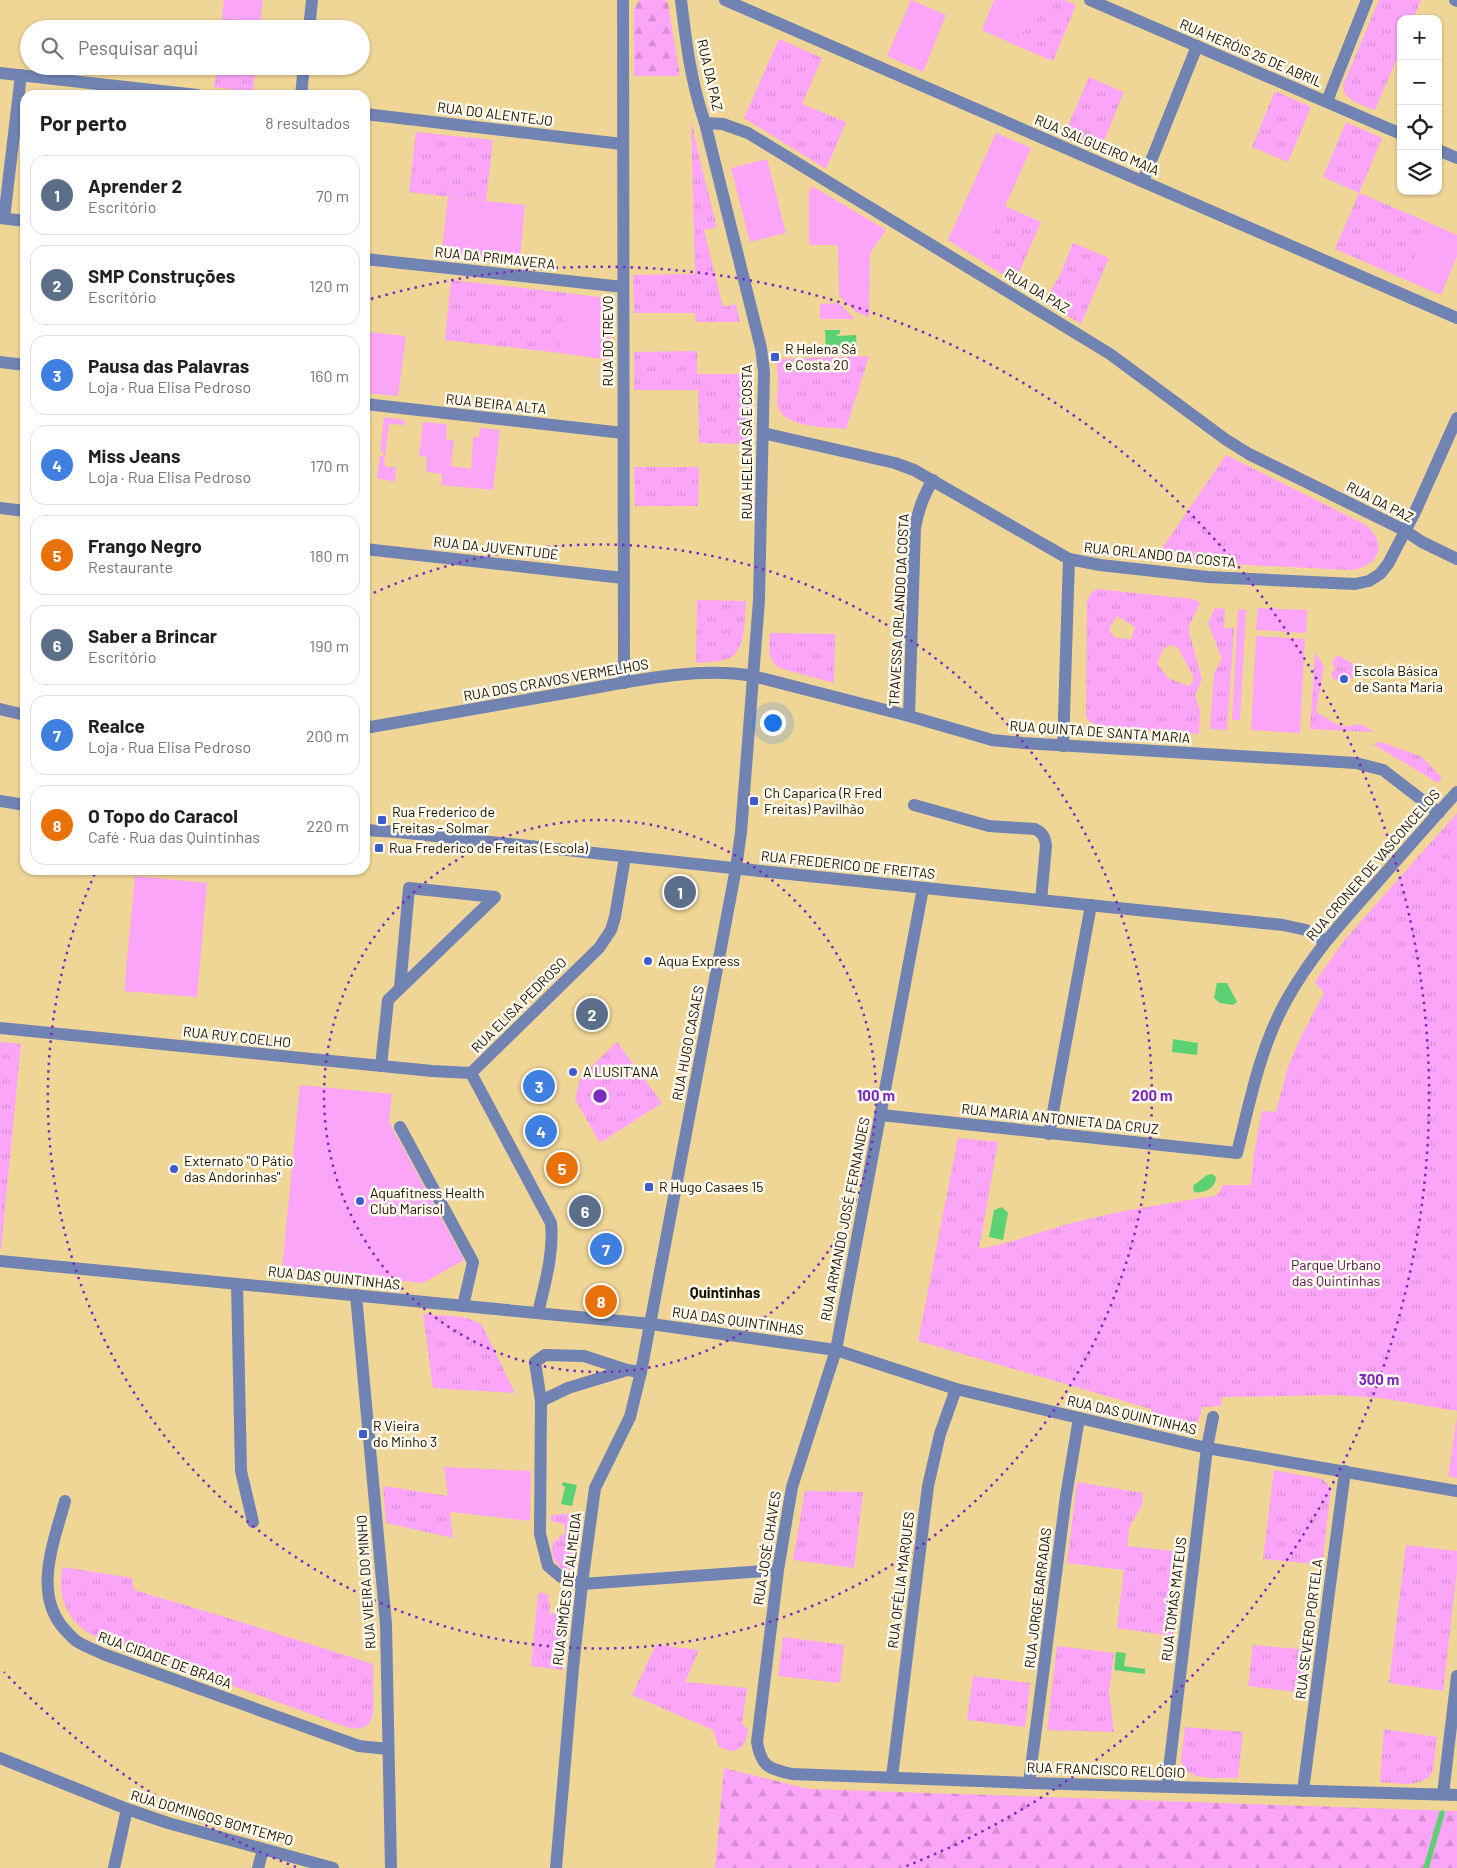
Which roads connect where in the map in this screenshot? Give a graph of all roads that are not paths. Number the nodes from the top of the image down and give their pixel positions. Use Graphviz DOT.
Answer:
graph roads {
  1 [pos="312,0"];
  2 [pos="622,0"];
  3 [pos="681,0"];
  4 [pos="725,0"];
  5 [pos="1090,0"];
  6 [pos="1367,0"];
  7 [pos="310,20"];
  8 [pos="1197,46"];
  9 [pos="0,73"];
  10 [pos="20,75"];
  11 [pos="22,75"];
  12 [pos="303,75"];
  13 [pos="152,90"];
  14 [pos="301,90"];
  15 [pos="1326,101"];
  16 [pos="370,115"];
  17 [pos="705,123"];
  18 [pos="1397,132"];
  19 [pos="622,144"];
  20 [pos="1442,152"];
  21 [pos="1457,158"];
  22 [pos="1143,181"];
  23 [pos="2,218"];
  24 [pos="20,220"];
  25 [pos="370,260"];
  26 [pos="623,288"];
  27 [pos="1457,318"];
  28 [pos="0,362"];
  29 [pos="20,364"];
  30 [pos="370,405"];
  31 [pos="1457,418"];
  32 [pos="623,433"];
  33 [pos="763,433"];
  34 [pos="933,480"];
  35 [pos="0,508"];
  36 [pos="20,510"];
  37 [pos="1404,530"];
  38 [pos="370,550"];
  39 [pos="1069,559"];
  40 [pos="1457,559"];
  41 [pos="623,578"];
  42 [pos="752,676"];
  43 [pos="624,683"];
  44 [pos="0,709"];
  45 [pos="20,714"];
  46 [pos="909,716"];
  47 [pos="370,727"];
  48 [pos="1063,746"];
  49 [pos="1457,792"];
  50 [pos="0,801"];
  51 [pos="20,804"];
  52 [pos="914,805"];
  53 [pos="1439,813"];
  54 [pos="370,830"];
  55 [pos="625,857"];
  56 [pos="736,868"];
  57 [pos="923,888"];
  58 [pos="1041,900"];
  59 [pos="1091,905"];
  60 [pos="1325,941"];
  61 [pos="400,988"];
  62 [pos="0,1028"];
  63 [pos="381,1066"];
  64 [pos="471,1073"];
  65 [pos="880,1115"];
  66 [pos="400,1126"];
  67 [pos="1049,1134"];
  68 [pos="1237,1153"];
  69 [pos="0,1262"];
  70 [pos="238,1284"];
  71 [pos="356,1296"];
  72 [pos="463,1306"];
  73 [pos="538,1313"];
  74 [pos="651,1324"];
  75 [pos="836,1350"];
  76 [pos="627,1370"];
  77 [pos="641,1372"];
  78 [pos="956,1389"];
  79 [pos="541,1401"];
  80 [pos="1213,1417"];
  81 [pos="1080,1418"];
  82 [pos="1207,1448"];
  83 [pos="1345,1471"];
  84 [pos="1457,1491"];
  85 [pos="64,1501"];
  86 [pos="253,1522"];
  87 [pos="778,1570"];
  88 [pos="582,1584"];
  89 [pos="1457,1676"];
  90 [pos="388,1749"];
  91 [pos="760,1757"];
  92 [pos="0,1759"];
  93 [pos="892,1777"];
  94 [pos="1029,1783"];
  95 [pos="1167,1786"];
  96 [pos="1304,1791"];
  97 [pos="1443,1794"];
  98 [pos="1457,1794"];
  99 [pos="127,1809"];
  100 [pos="263,1850"];
  101 [pos="114,1868"];
  102 [pos="258,1868"];
  103 [pos="333,1868"];
  104 [pos="391,1868"];
  105 [pos="556,1868"];
  1 -- 7 [label="street"];
  2 -- 19 [label="street, RUA DO TREVO"];
  3 -- 17 [label="street, RUA DA PAZ"];
  4 -- 22 [label="street, RUA SALGUEIRO MAIA"];
  5 -- 8 [label="street, RUA HERÓIS 25 DE ABRIL"];
  6 -- 15 [label="street"];
  8 -- 15 [label="street, RUA HERÓIS 25 DE ABRIL"];
  8 -- 22 [label="street"];
  9 -- 10 [label="street"];
  11 -- 13 [label="street"];
  11 -- 23 [label="street"];
  12 -- 14 [label="street"];
  15 -- 18 [label="street, RUA HERÓIS 25 DE ABRIL"];
  16 -- 19 [label="street, RUA DO ALENTEJO"];
  17 -- 33 [label="street, RUA HELENA SÁ E COSTA"];
  17 -- 37 [label="street, RUA DA PAZ"];
  19 -- 26 [label="street, RUA DO TREVO"];
  20 -- 21 [label="street"];
  22 -- 27 [label="street, RUA SALGUEIRO MAIA"];
  23 -- 24 [label="street"];
  25 -- 26 [label="street, RUA DA PRIMAVERA"];
  26 -- 32 [label="street, RUA DO TREVO"];
  28 -- 29 [label="street"];
  30 -- 32 [label="street, RUA BEIRA ALTA"];
  31 -- 37 [label="street, RUA ORLANDO DA COSTA"];
  32 -- 41 [label="street, RUA DO TREVO"];
  33 -- 34 [label="street, RUA ORLANDO DA COSTA"];
  33 -- 42 [label="street, RUA HELENA SÁ E COSTA"];
  34 -- 39 [label="street, RUA ORLANDO DA COSTA"];
  34 -- 46 [label="street, TRAVESSA ORLANDO DA COSTA"];
  35 -- 36 [label="street"];
  37 -- 39 [label="street, RUA ORLANDO DA COSTA"];
  37 -- 40 [label="street, RUA DA PAZ"];
  38 -- 41 [label="street, RUA DA JUVENTUDE"];
  39 -- 48 [label="street"];
  41 -- 43 [label="street, RUA DO TREVO"];
  42 -- 43 [label="street, RUA DOS CRAVOS VERMELHOS"];
  42 -- 46 [label="street, RUA QUINTA DE SANTA MARIA"];
  42 -- 56 [label="street, RUA HUGO CASAES"];
  43 -- 47 [label="street, RUA DOS CRAVOS VERMELHOS"];
  44 -- 45 [label="street"];
  46 -- 48 [label="street, RUA QUINTA DE SANTA MARIA"];
  48 -- 53 [label="street, RUA QUINTA DE SANTA MARIA"];
  49 -- 53 [label="street, RUA CRONER DE VASCONCELOS"];
  50 -- 51 [label="street"];
  52 -- 58 [label="street"];
  53 -- 60 [label="street, RUA CRONER DE VASCONCELOS"];
  54 -- 55 [label="street, RUA FREDERICO DE FREITAS"];
  55 -- 56 [label="street, RUA FREDERICO DE FREITAS"];
  55 -- 64 [label="street, RUA ELISA PEDROSO"];
  56 -- 57 [label="street, RUA FREDERICO DE FREITAS"];
  56 -- 74 [label="street, RUA HUGO CASAES"];
  57 -- 58 [label="street, RUA FREDERICO DE FREITAS"];
  57 -- 65 [label="street, RUA ARMANDO JOSÉ FERNANDES"];
  58 -- 59 [label="street, RUA FREDERICO DE FREITAS"];
  59 -- 60 [label="street, RUA FREDERICO DE FREITAS"];
  59 -- 67 [label="street"];
  60 -- 68 [label="street, RUA CRONER DE VASCONCELOS"];
  61 -- 61 [label="street"];
  61 -- 63 [label="street"];
  62 -- 63 [label="street, RUA RUY COELHO"];
  63 -- 64 [label="street, RUA RUY COELHO"];
  64 -- 73 [label="street, RUA ELISA PEDROSO"];
  65 -- 67 [label="street, RUA MARIA ANTONIETA DA CRUZ"];
  65 -- 75 [label="street, RUA ARMANDO JOSÉ FERNANDES"];
  66 -- 72 [label="street"];
  67 -- 68 [label="street, RUA MARIA ANTONIETA DA CRUZ"];
  69 -- 70 [label="street, RUA DAS QUINTINHAS"];
  70 -- 71 [label="street, RUA DAS QUINTINHAS"];
  70 -- 86 [label="street"];
  71 -- 72 [label="street, RUA DAS QUINTINHAS"];
  71 -- 90 [label="street, RUA VIEIRA DO MINHO"];
  72 -- 73 [label="street, RUA DAS QUINTINHAS"];
  73 -- 74 [label="street, RUA DAS QUINTINHAS"];
  74 -- 75 [label="street, RUA DAS QUINTINHAS"];
  74 -- 77 [label="street, RUA SIMÕES DE ALMEIDA"];
  75 -- 78 [label="street, RUA DAS QUINTINHAS"];
  75 -- 87 [label="street, RUA JOSÉ CHAVES"];
  76 -- 77 [label="street"];
  76 -- 79 [label="street"];
  76 -- 79 [label="street"];
  77 -- 88 [label="street, RUA SIMÕES DE ALMEIDA"];
  78 -- 81 [label="street, RUA DAS QUINTINHAS"];
  78 -- 93 [label="street, RUA OFÉLIA MARQUES"];
  79 -- 88 [label="street"];
  80 -- 82 [label="street, RUA TOMÁS MATEUS"];
  81 -- 82 [label="street, RUA DAS QUINTINHAS"];
  81 -- 94 [label="street, RUA JORGE BARRADAS"];
  82 -- 83 [label="street, RUA DAS QUINTINHAS"];
  82 -- 95 [label="street, RUA TOMÁS MATEUS"];
  83 -- 84 [label="street, RUA DAS QUINTINHAS"];
  83 -- 96 [label="street, RUA SEVERO PORTELA"];
  85 -- 90 [label="street, RUA CIDADE DE BRAGA"];
  87 -- 88 [label="street"];
  87 -- 91 [label="street, RUA JOSÉ CHAVES"];
  88 -- 105 [label="street, RUA SIMÕES DE ALMEIDA"];
  89 -- 97 [label="street"];
  90 -- 104 [label="street, RUA VIEIRA DO MINHO"];
  91 -- 93 [label="street, RUA FRANCISCO RELÓGIO"];
  92 -- 99 [label="street, RUA DOMINGOS BOMTEMPO"];
  93 -- 94 [label="street, RUA FRANCISCO RELÓGIO"];
  94 -- 95 [label="street, RUA FRANCISCO RELÓGIO"];
  95 -- 96 [label="street, RUA FRANCISCO RELÓGIO"];
  96 -- 97 [label="street, RUA FRANCISCO RELÓGIO"];
  97 -- 98 [label="street, RUA FRANCISCO RELÓGIO"];
  99 -- 100 [label="street, RUA DOMINGOS BOMTEMPO"];
  99 -- 101 [label="street"];
  100 -- 102 [label="street"];
  100 -- 103 [label="street, RUA DOMINGOS BOMTEMPO"];
}
